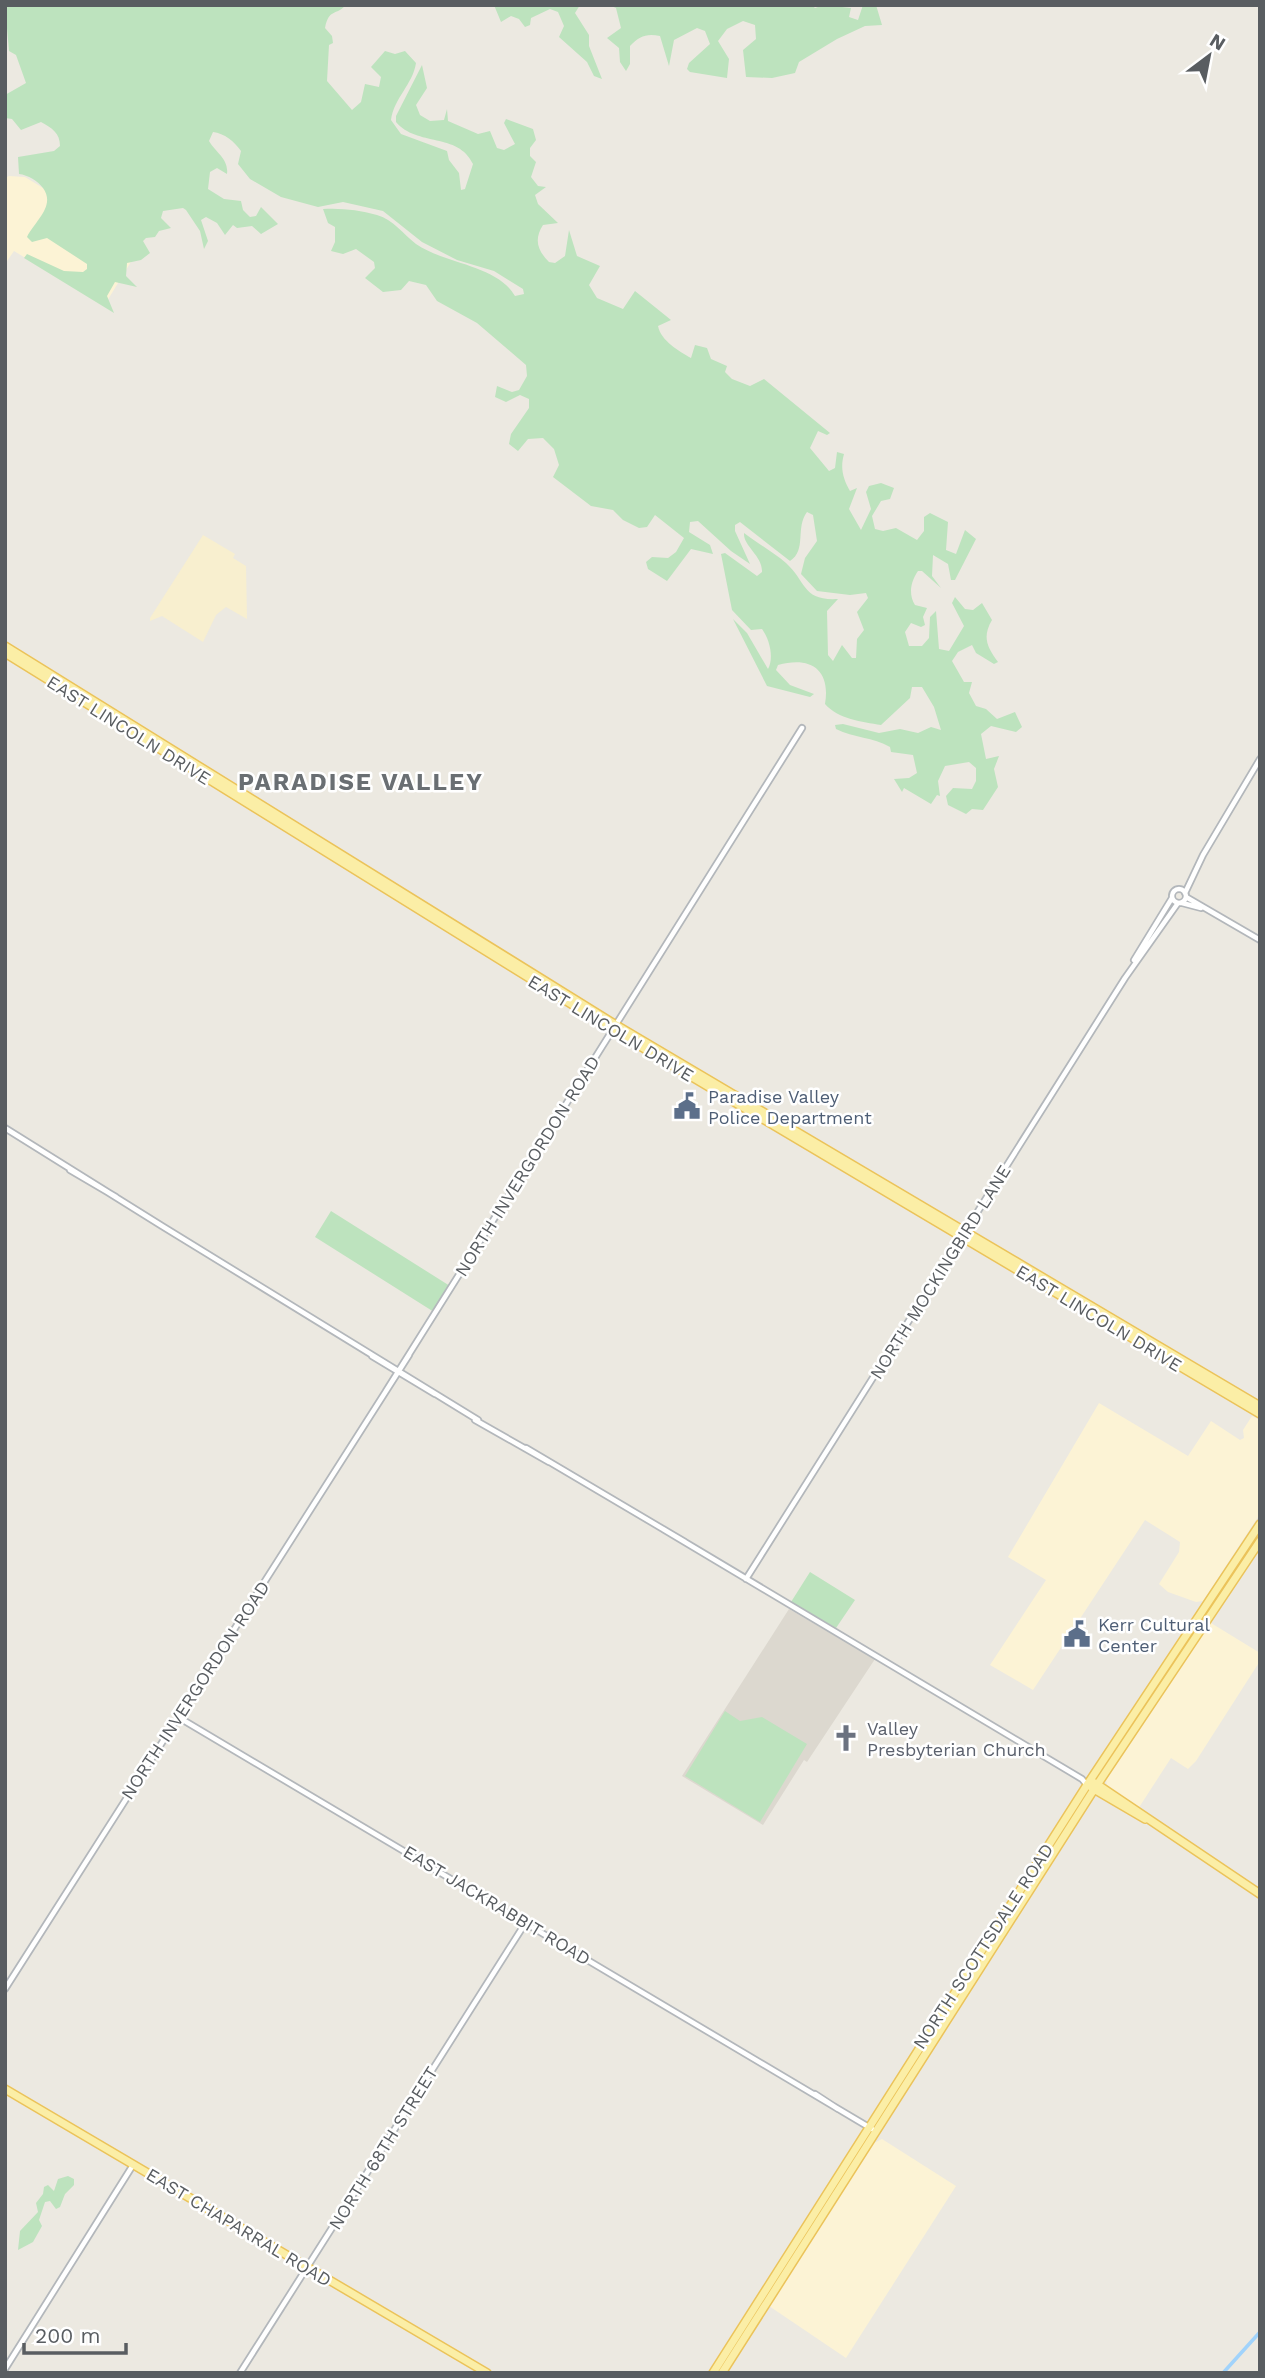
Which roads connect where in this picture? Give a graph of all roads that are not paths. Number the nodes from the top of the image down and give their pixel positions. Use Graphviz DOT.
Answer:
graph roads {
  1 [pos="5,646"];
  2 [pos="5,653"];
  3 [pos="802,729"];
  4 [pos="1260,759"];
  5 [pos="308,838"];
  6 [pos="1200,859"];
  7 [pos="1178,889"];
  8 [pos="1185,895"];
  9 [pos="1172,898"];
  10 [pos="1180,903"];
  11 [pos="1212,912"];
  12 [pos="1260,940"];
  13 [pos="1134,965"];
  14 [pos="614,1027"];
  15 [pos="5,1128"];
  16 [pos="963,1234"];
  17 [pos="1037,1278"];
  18 [pos="398,1372"];
  19 [pos="1260,1406"];
  20 [pos="1260,1414"];
  21 [pos="1260,1524"];
  22 [pos="1260,1541"];
  23 [pos="746,1579"];
  24 [pos="178,1717"];
  25 [pos="1086,1781"];
  26 [pos="1096,1787"];
  27 [pos="1260,1894"];
  28 [pos="526,1922"];
  29 [pos="5,1989"];
  30 [pos="5,2089"];
  31 [pos="868,2127"];
  32 [pos="876,2131"];
  33 [pos="134,2165"];
  34 [pos="824,2194"];
  35 [pos="833,2200"];
  36 [pos="811,2216"];
  37 [pos="819,2221"];
  38 [pos="307,2267"];
  39 [pos="472,2365"];
  40 [pos="5,2369"];
  41 [pos="240,2373"];
  42 [pos="482,2373"];
  43 [pos="487,2373"];
  44 [pos="713,2373"];
  45 [pos="722,2373"];
  1 -- 5 [label="main road, EAST LINCOLN DRIVE"];
  2 -- 5 [label="main road, EAST LINCOLN DRIVE"];
  3 -- 14 [label="street, NORTH INVERGORDON ROAD"];
  4 -- 6 [label="street, NORTH MOCKINGBIRD LANE"];
  5 -- 14 [label="main road, EAST LINCOLN DRIVE"];
  6 -- 7 [label="street, NORTH MOCKINGBIRD LANE"];
  6 -- 8 [label="street, NORTH MOCKINGBIRD LANE"];
  7 -- 8 [label="street"];
  7 -- 9 [label="street, NORTH MOCKINGBIRD LANE"];
  8 -- 10 [label="street, NORTH MOCKINGBIRD LANE"];
  8 -- 11 [label="street"];
  9 -- 10 [label="street"];
  9 -- 13 [label="street, NORTH MOCKINGBIRD LANE"];
  10 -- 11 [label="street"];
  10 -- 13 [label="street, NORTH MOCKINGBIRD LANE"];
  11 -- 12 [label="street"];
  13 -- 16 [label="street, NORTH MOCKINGBIRD LANE"];
  14 -- 16 [label="main road, EAST LINCOLN DRIVE"];
  14 -- 18 [label="street, NORTH INVERGORDON ROAD"];
  15 -- 18 [label="street"];
  16 -- 17 [label="main road, EAST LINCOLN DRIVE"];
  16 -- 23 [label="street, NORTH MOCKINGBIRD LANE"];
  17 -- 19 [label="main road, EAST LINCOLN DRIVE"];
  17 -- 20 [label="main road, EAST LINCOLN DRIVE"];
  18 -- 23 [label="street"];
  18 -- 24 [label="street, NORTH INVERGORDON ROAD"];
  21 -- 25 [label="main road, NORTH SCOTTSDALE ROAD"];
  22 -- 26 [label="main road, NORTH SCOTTSDALE ROAD"];
  23 -- 25 [label="street"];
  24 -- 28 [label="street, EAST JACKRABBIT ROAD"];
  24 -- 29 [label="street, NORTH INVERGORDON ROAD"];
  25 -- 26 [label="main road"];
  25 -- 31 [label="main road, NORTH SCOTTSDALE ROAD"];
  26 -- 27 [label="main road"];
  26 -- 32 [label="main road, NORTH SCOTTSDALE ROAD"];
  28 -- 31 [label="street, EAST JACKRABBIT ROAD"];
  28 -- 38 [label="street, NORTH 68TH STREET"];
  30 -- 33 [label="main road, EAST CHAPARRAL ROAD"];
  31 -- 32 [label="street, EAST JACKRABBIT ROAD"];
  31 -- 34 [label="main road, NORTH SCOTTSDALE ROAD"];
  32 -- 35 [label="main road, NORTH SCOTTSDALE ROAD"];
  33 -- 38 [label="main road, EAST CHAPARRAL ROAD"];
  33 -- 40 [label="street"];
  34 -- 35 [label="main road"];
  34 -- 36 [label="main road, NORTH SCOTTSDALE ROAD"];
  35 -- 37 [label="main road, NORTH SCOTTSDALE ROAD"];
  36 -- 37 [label="main road"];
  36 -- 44 [label="main road, NORTH SCOTTSDALE ROAD"];
  37 -- 45 [label="main road, NORTH SCOTTSDALE ROAD"];
  38 -- 39 [label="main road, EAST CHAPARRAL ROAD"];
  38 -- 41 [label="street, NORTH 68TH STREET"];
  39 -- 42 [label="main road, EAST CHAPARRAL ROAD"];
  39 -- 43 [label="main road, EAST CHAPARRAL ROAD"];
}
